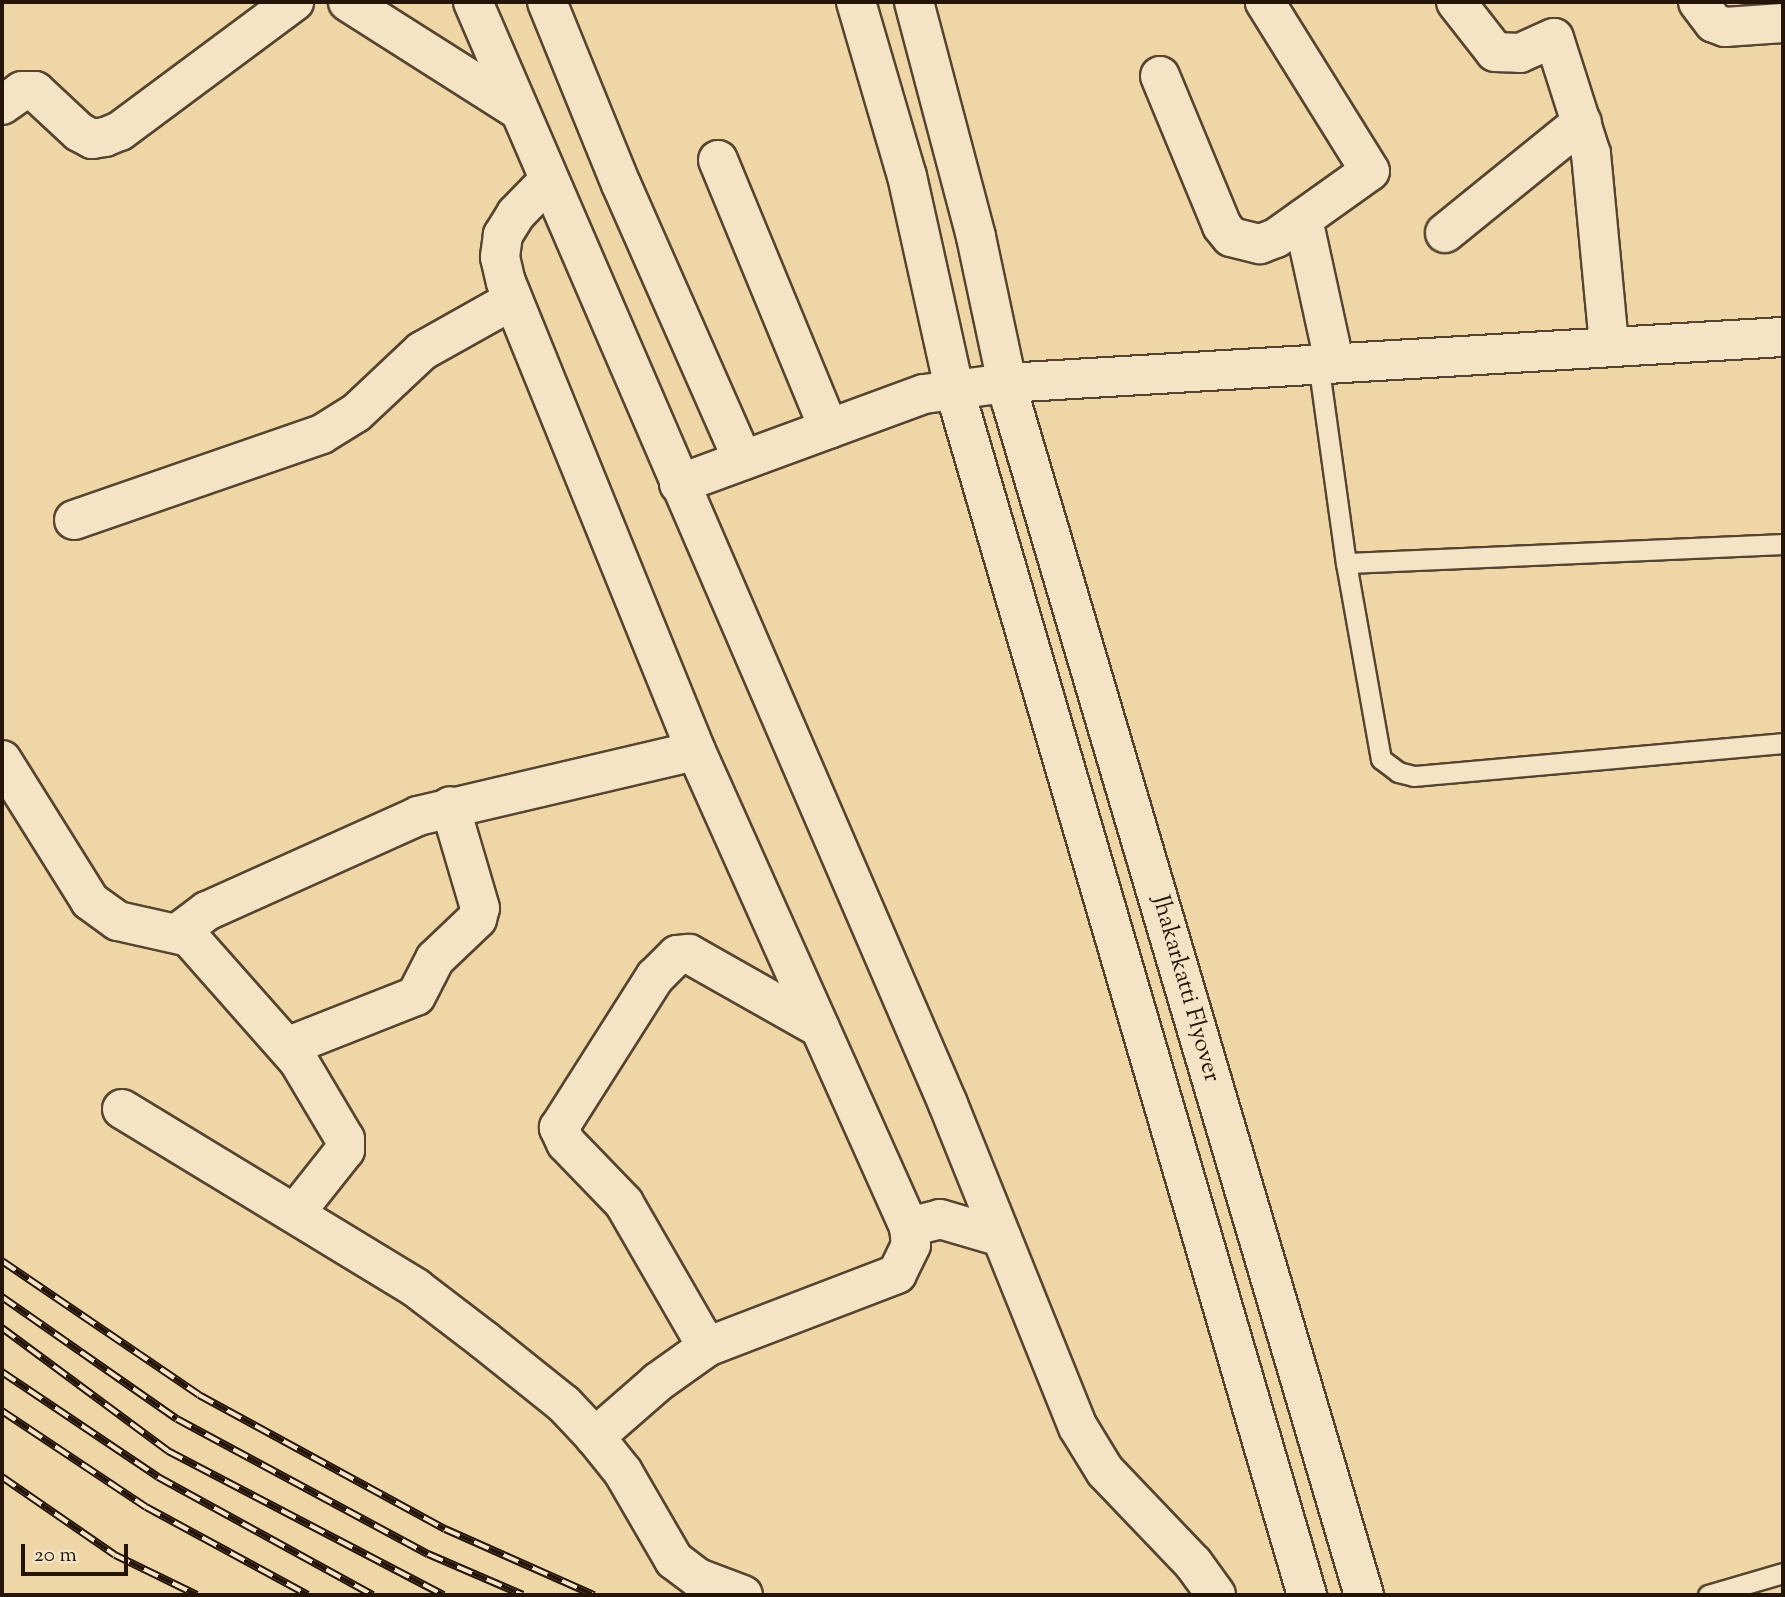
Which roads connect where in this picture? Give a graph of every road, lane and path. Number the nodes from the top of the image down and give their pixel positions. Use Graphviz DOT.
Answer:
graph roads {
  1 [pos="294,2"];
  2 [pos="348,2"];
  3 [pos="472,2"];
  4 [pos="547,2"];
  5 [pos="856,2"];
  6 [pos="914,2"];
  7 [pos="1265,2"];
  8 [pos="1456,2"];
  9 [pos="1699,2"];
  10 [pos="1783,23"];
  11 [pos="1160,76"];
  12 [pos="2,105"];
  13 [pos="518,110"];
  14 [pos="1582,122"];
  15 [pos="718,160"];
  16 [pos="547,182"];
  17 [pos="1303,219"];
  18 [pos="1445,233"];
  19 [pos="513,300"];
  20 [pos="1783,337"];
  21 [pos="1609,346"];
  22 [pos="1326,361"];
  23 [pos="1006,383"];
  24 [pos="954,388"];
  25 [pos="829,429"];
  26 [pos="743,460"];
  27 [pos="679,484"];
  28 [pos="74,520"];
  29 [pos="1783,544"];
  30 [pos="1346,563"];
  31 [pos="1783,743"];
  32 [pos="696,751"];
  33 [pos="2,760"];
  34 [pos="450,806"];
  35 [pos="179,932"];
  36 [pos="820,1028"];
  37 [pos="289,1046"];
  38 [pos="122,1109"];
  39 [pos="295,1213"];
  40 [pos="909,1227"];
  41 [pos="1001,1237"];
  42 [pos="707,1347"];
  43 [pos="595,1437"];
  44 [pos="1783,1573"];
  45 [pos="743,1595"];
  46 [pos="1216,1595"];
  47 [pos="1307,1595"];
  48 [pos="1364,1595"];
  49 [pos="1708,1595"];
  1 -- 12 [label="street"];
  2 -- 13 [label="street"];
  3 -- 13 [label="street"];
  4 -- 26 [label="street"];
  5 -- 24 [label="street"];
  6 -- 23 [label="street, Jhakarkatti Flyover"];
  7 -- 17 [label="street"];
  8 -- 14 [label="street"];
  9 -- 10 [label="street"];
  11 -- 17 [label="street"];
  13 -- 16 [label="street"];
  14 -- 18 [label="street"];
  14 -- 21 [label="street"];
  15 -- 25 [label="street"];
  16 -- 19 [label="street"];
  16 -- 27 [label="street"];
  17 -- 22 [label="street"];
  19 -- 28 [label="street"];
  19 -- 32 [label="street"];
  20 -- 21 [label="street"];
  21 -- 22 [label="street"];
  22 -- 23 [label="street"];
  22 -- 30 [label="lane"];
  23 -- 24 [label="street"];
  23 -- 48 [label="street, Jhakarkatti Flyover"];
  24 -- 25 [label="street"];
  24 -- 47 [label="street"];
  25 -- 26 [label="street"];
  26 -- 27 [label="street"];
  27 -- 41 [label="street"];
  29 -- 30 [label="lane"];
  30 -- 31 [label="lane"];
  32 -- 34 [label="street"];
  32 -- 36 [label="street"];
  33 -- 35 [label="street"];
  34 -- 35 [label="street"];
  34 -- 37 [label="street"];
  35 -- 37 [label="street"];
  36 -- 40 [label="street"];
  36 -- 42 [label="street"];
  37 -- 39 [label="street"];
  38 -- 39 [label="street"];
  39 -- 43 [label="street"];
  40 -- 41 [label="street"];
  40 -- 42 [label="street"];
  41 -- 46 [label="street"];
  42 -- 43 [label="street"];
  43 -- 45 [label="street"];
  44 -- 49 [label="lane"];
}
